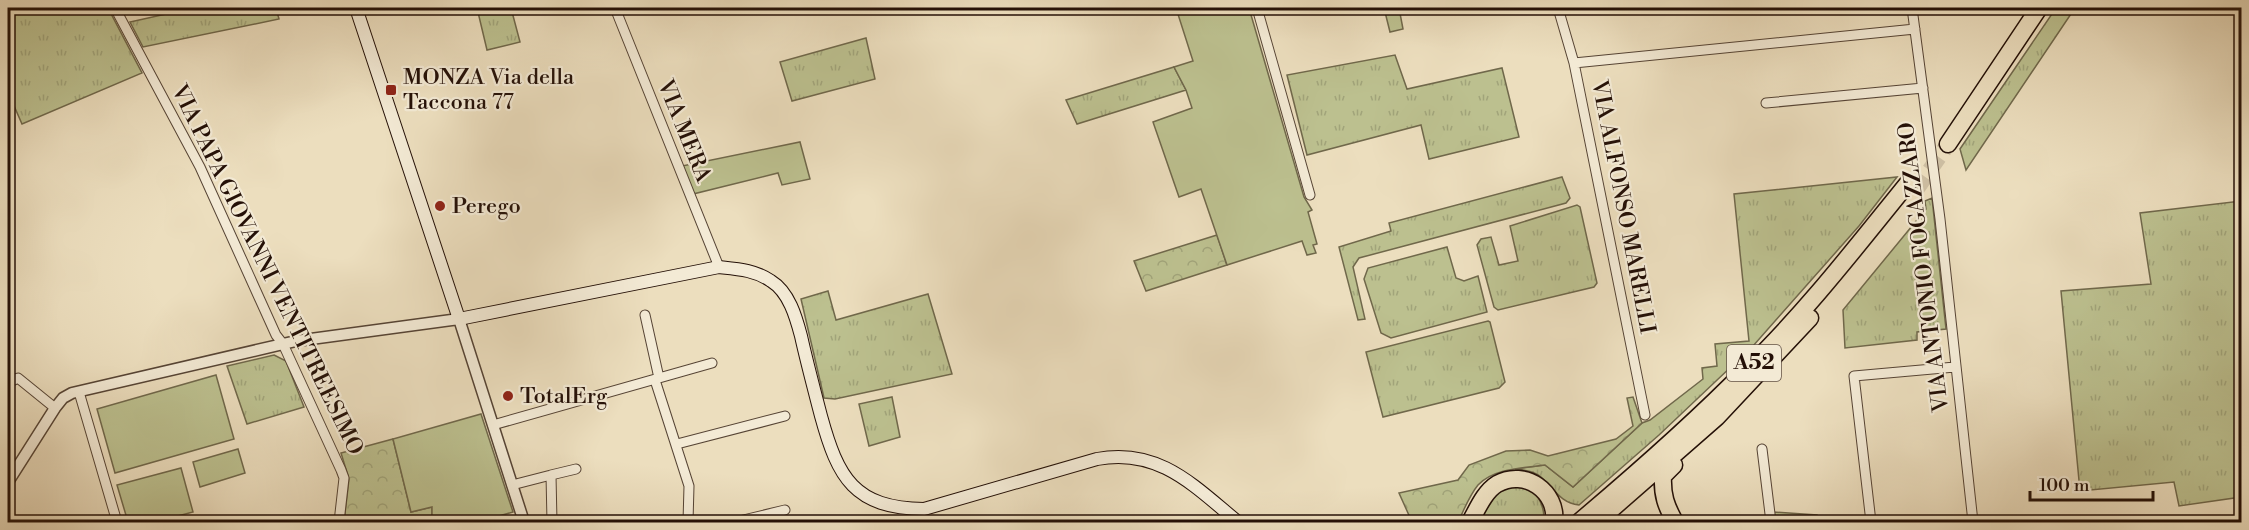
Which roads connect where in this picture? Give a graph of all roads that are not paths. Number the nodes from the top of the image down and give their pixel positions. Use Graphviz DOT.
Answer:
graph roads {
  1 [pos="356,8"];
  2 [pos="615,8"];
  3 [pos="1257,8"];
  4 [pos="1558,8"];
  5 [pos="1912,8"];
  6 [pos="2026,8"];
  7 [pos="2039,8"];
  8 [pos="119,9"];
  9 [pos="1915,29"];
  10 [pos="1574,63"];
  11 [pos="1923,88"];
  12 [pos="1766,103"];
  13 [pos="1310,195"];
  14 [pos="719,267"];
  15 [pos="645,315"];
  16 [pos="459,319"];
  17 [pos="283,344"];
  18 [pos="712,363"];
  19 [pos="1955,367"];
  20 [pos="657,379"];
  21 [pos="8,383"];
  22 [pos="79,392"];
  23 [pos="55,408"];
  24 [pos="785,416"];
  25 [pos="1645,416"];
  26 [pos="1717,417"];
  27 [pos="493,425"];
  28 [pos="677,444"];
  29 [pos="1762,450"];
  30 [pos="576,469"];
  31 [pos="11,470"];
  32 [pos="551,475"];
  33 [pos="8,483"];
  34 [pos="512,485"];
  35 [pos="785,510"];
  36 [pos="117,522"];
  37 [pos="339,522"];
  38 [pos="524,522"];
  39 [pos="552,522"];
  40 [pos="688,522"];
  41 [pos="735,522"];
  42 [pos="1238,522"];
  43 [pos="1470,522"];
  44 [pos="1554,522"];
  45 [pos="1579,522"];
  46 [pos="1596,522"];
  47 [pos="1675,522"];
  48 [pos="1771,522"];
  49 [pos="1871,522"];
  50 [pos="1973,522"];
  1 -- 16 [label="main road"];
  2 -- 14 [label="street, VIA MERA"];
  3 -- 13 [label="street"];
  4 -- 10 [label="street, VIA ALFONSO MARELLI"];
  5 -- 9 [label="street, VIA ANTONIO FOGAZZARO"];
  6 -- 7 [label="highway"];
  8 -- 17 [label="street, VIA PAPA GIOVANNI VENTITREESIMO"];
  9 -- 10 [label="street"];
  9 -- 11 [label="street, VIA ANTONIO FOGAZZARO"];
  10 -- 25 [label="street, VIA ALFONSO MARELLI"];
  11 -- 12 [label="street"];
  11 -- 19 [label="street, VIA ANTONIO FOGAZZARO"];
  14 -- 16 [label="main road"];
  14 -- 42 [label="main road"];
  15 -- 20 [label="street"];
  16 -- 17 [label="street"];
  16 -- 27 [label="street"];
  17 -- 22 [label="street"];
  17 -- 37 [label="street, VIA PAPA GIOVANNI VENTITREESIMO"];
  18 -- 20 [label="street"];
  19 -- 49 [label="street"];
  19 -- 50 [label="street, VIA ANTONIO FOGAZZARO"];
  20 -- 27 [label="street"];
  20 -- 28 [label="street"];
  21 -- 23 [label="street"];
  22 -- 23 [label="street"];
  22 -- 36 [label="street"];
  23 -- 31 [label="street"];
  24 -- 28 [label="street"];
  26 -- 45 [label="highway, A52"];
  26 -- 46 [label="highway, A52"];
  26 -- 47 [label="highway"];
  27 -- 34 [label="street"];
  28 -- 40 [label="street"];
  29 -- 48 [label="street"];
  30 -- 32 [label="street"];
  31 -- 33 [label="street"];
  32 -- 34 [label="street"];
  32 -- 39 [label="street"];
  34 -- 38 [label="street"];
  35 -- 41 [label="street"];
  43 -- 44 [label="highway"];
}
